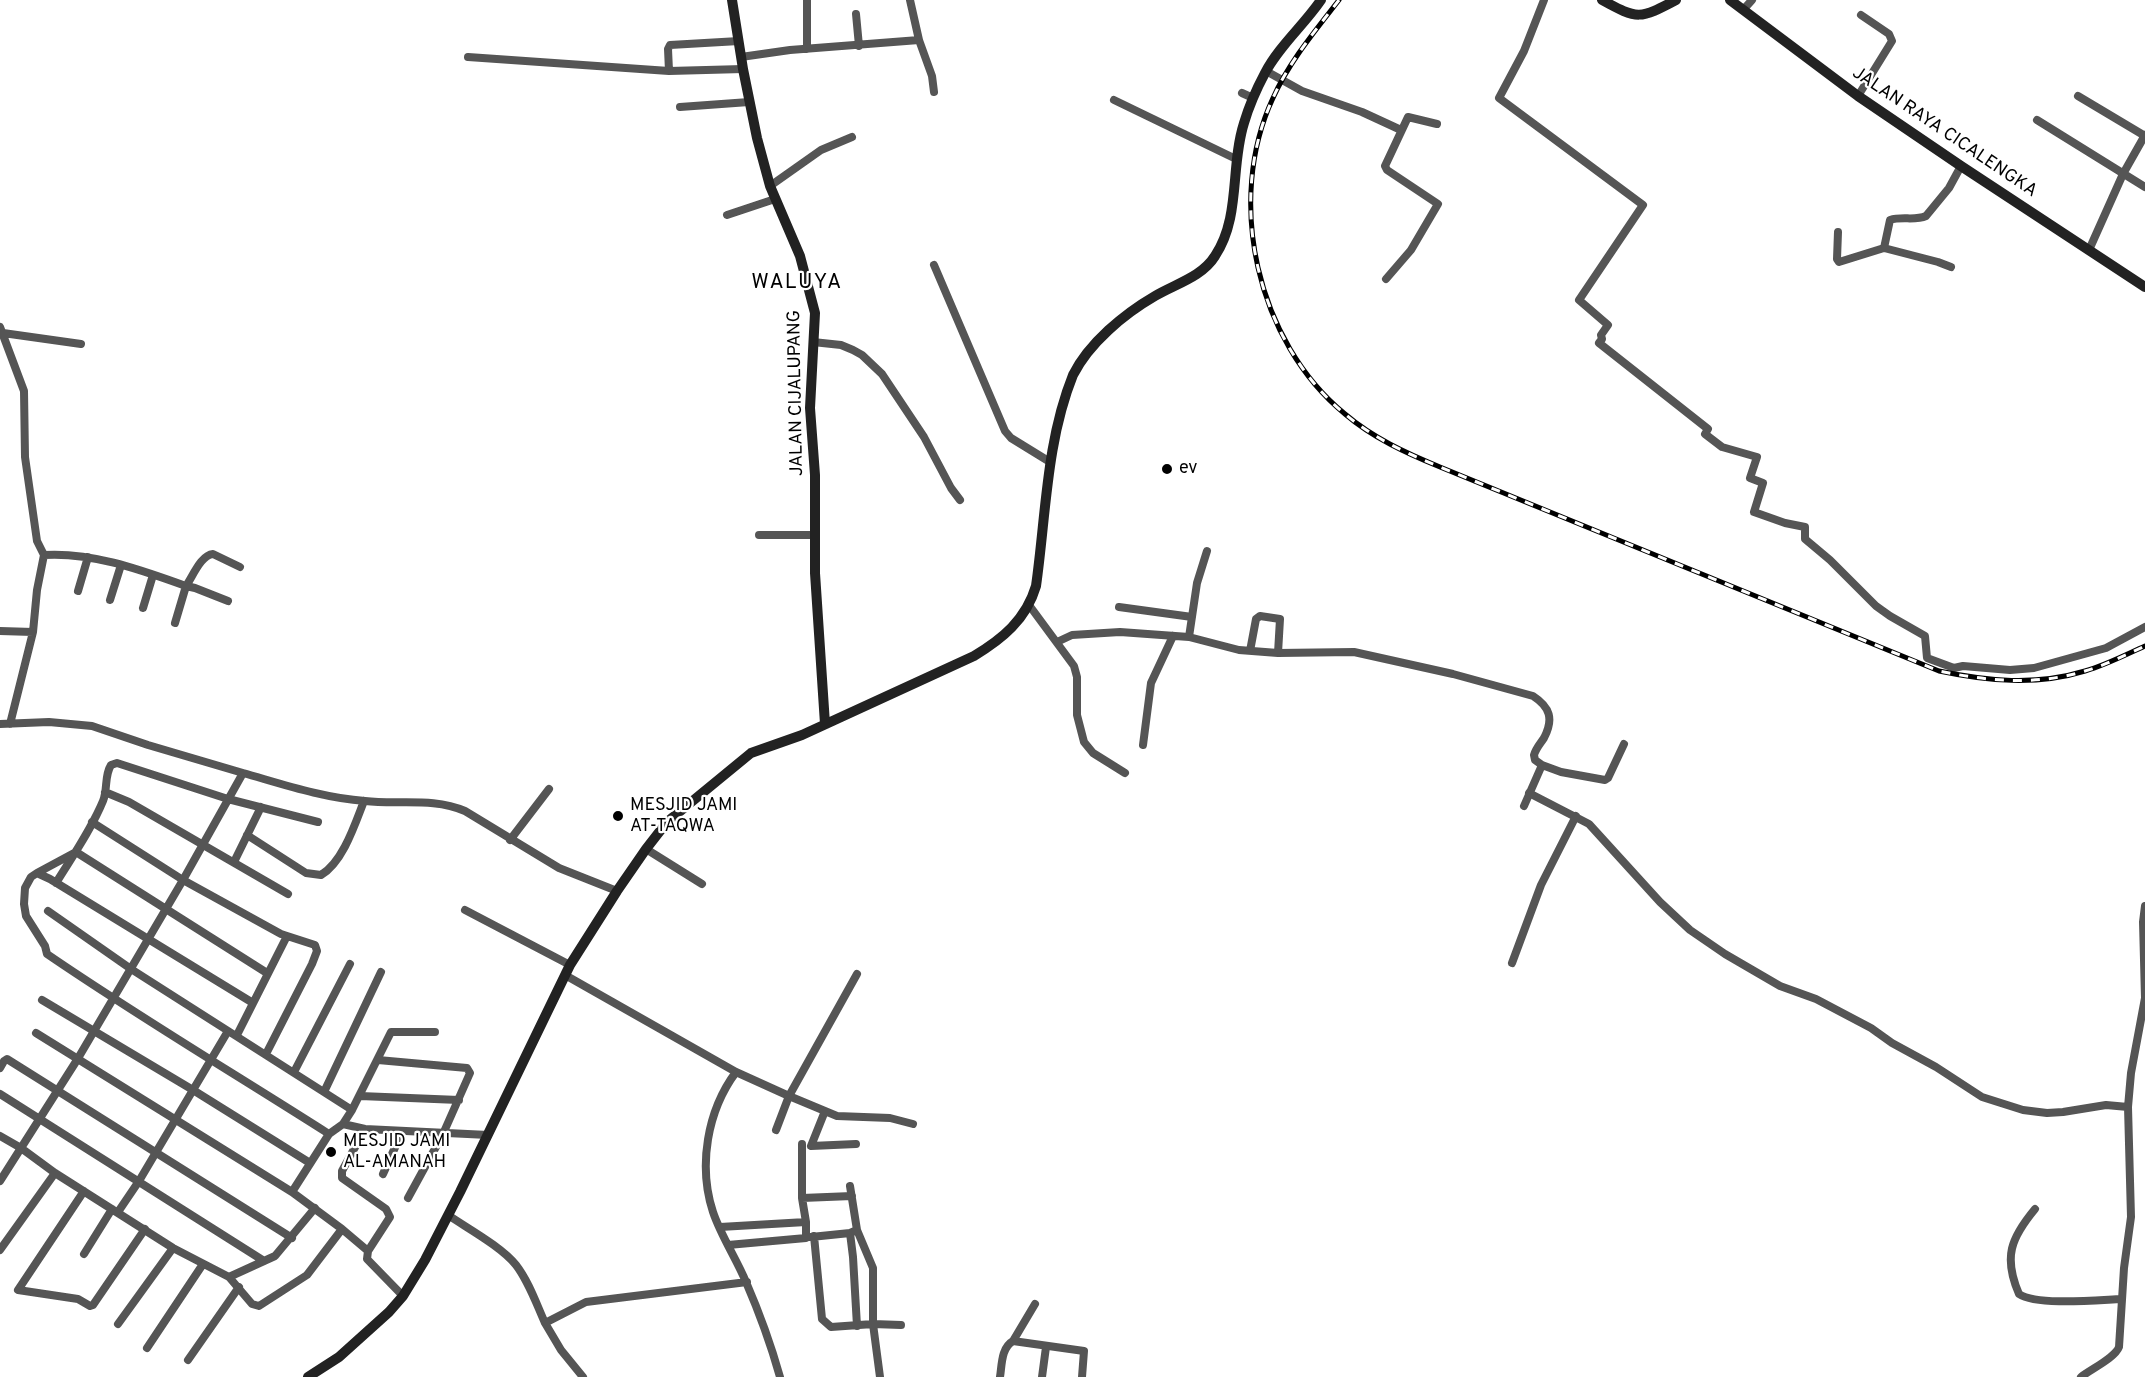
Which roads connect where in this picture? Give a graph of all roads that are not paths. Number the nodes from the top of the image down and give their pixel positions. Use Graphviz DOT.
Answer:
graph roads {
  1 [pos="732,0"];
  2 [pos="807,0"];
  3 [pos="910,0"];
  4 [pos="1321,0"];
  5 [pos="1544,0"];
  6 [pos="1602,0"];
  7 [pos="1676,0"];
  8 [pos="1730,0"];
  9 [pos="1752,0"];
  10 [pos="1743,10"];
  11 [pos="856,14"];
  12 [pos="1861,15"];
  13 [pos="919,40"];
  14 [pos="739,41"];
  15 [pos="860,46"];
  16 [pos="807,49"];
  17 [pos="468,57"];
  18 [pos="741,57"];
  19 [pos="743,69"];
  20 [pos="669,71"];
  21 [pos="1266,71"];
  22 [pos="934,92"];
  23 [pos="1242,93"];
  24 [pos="1858,96"];
  25 [pos="2078,96"];
  26 [pos="1253,98"];
  27 [pos="1114,100"];
  28 [pos="749,102"];
  29 [pos="680,107"];
  30 [pos="2037,120"];
  31 [pos="1437,124"];
  32 [pos="1401,130"];
  33 [pos="2145,135"];
  34 [pos="852,137"];
  35 [pos="1236,159"];
  36 [pos="1961,166"];
  37 [pos="2123,174"];
  38 [pos="770,186"];
  39 [pos="2145,187"];
  40 [pos="774,199"];
  41 [pos="727,215"];
  42 [pos="1838,232"];
  43 [pos="1884,248"];
  44 [pos="2089,250"];
  45 [pos="934,265"];
  46 [pos="1952,267"];
  47 [pos="1386,279"];
  48 [pos="2145,287"];
  49 [pos="1,330"];
  50 [pos="813,342"];
  51 [pos="81,344"];
  52 [pos="1050,462"];
  53 [pos="960,500"];
  54 [pos="759,535"];
  55 [pos="815,535"];
  56 [pos="1208,551"];
  57 [pos="44,555"];
  58 [pos="88,557"];
  59 [pos="121,565"];
  60 [pos="240,567"];
  61 [pos="153,575"];
  62 [pos="186,586"];
  63 [pos="78,591"];
  64 [pos="110,600"];
  65 [pos="228,601"];
  66 [pos="1029,605"];
  67 [pos="1119,607"];
  68 [pos="143,608"];
  69 [pos="1192,617"];
  70 [pos="175,623"];
  71 [pos="2145,627"];
  72 [pos="0,631"];
  73 [pos="33,632"];
  74 [pos="1173,636"];
  75 [pos="1189,637"];
  76 [pos="1057,642"];
  77 [pos="1250,651"];
  78 [pos="1278,652"];
  79 [pos="0,724"];
  80 [pos="10,724"];
  81 [pos="825,724"];
  82 [pos="1624,744"];
  83 [pos="1143,745"];
  84 [pos="1542,765"];
  85 [pos="243,773"];
  86 [pos="1125,773"];
  87 [pos="549,789"];
  88 [pos="105,792"];
  89 [pos="1529,793"];
  90 [pos="228,799"];
  91 [pos="364,801"];
  92 [pos="1524,806"];
  93 [pos="261,807"];
  94 [pos="1576,816"];
  95 [pos="92,822"];
  96 [pos="318,822"];
  97 [pos="247,835"];
  98 [pos="510,840"];
  99 [pos="203,844"];
  100 [pos="646,849"];
  101 [pos="76,852"];
  102 [pos="234,862"];
  103 [pos="37,873"];
  104 [pos="183,880"];
  105 [pos="56,883"];
  106 [pos="702,884"];
  107 [pos="617,891"];
  108 [pos="288,894"];
  109 [pos="2145,906"];
  110 [pos="166,909"];
  111 [pos="465,910"];
  112 [pos="48,911"];
  113 [pos="286,936"];
  114 [pos="148,939"];
  115 [pos="1512,963"];
  116 [pos="350,964"];
  117 [pos="131,969"];
  118 [pos="568,970"];
  119 [pos="381,972"];
  120 [pos="267,973"];
  121 [pos="857,974"];
  122 [pos="113,999"];
  123 [pos="42,1000"];
  124 [pos="253,1003"];
  125 [pos="95,1030"];
  126 [pos="2142,1030"];
  127 [pos="228,1031"];
  128 [pos="435,1032"];
  129 [pos="36,1033"];
  130 [pos="237,1035"];
  131 [pos="266,1054"];
  132 [pos="211,1059"];
  133 [pos="77,1060"];
  134 [pos="378,1060"];
  135 [pos="0,1068"];
  136 [pos="294,1072"];
  137 [pos="736,1072"];
  138 [pos="57,1090"];
  139 [pos="193,1090"];
  140 [pos="324,1092"];
  141 [pos="0,1094"];
  142 [pos="360,1096"];
  143 [pos="789,1096"];
  144 [pos="459,1100"];
  145 [pos="2128,1107"];
  146 [pos="352,1110"];
  147 [pos="825,1111"];
  148 [pos="39,1119"];
  149 [pos="175,1120"];
  150 [pos="343,1124"];
  151 [pos="913,1124"];
  152 [pos="365,1129"];
  153 [pos="776,1130"];
  154 [pos="402,1132"];
  155 [pos="328,1134"];
  156 [pos="443,1134"];
  157 [pos="0,1136"];
  158 [pos="488,1136"];
  159 [pos="856,1143"];
  160 [pos="802,1144"];
  161 [pos="21,1148"];
  162 [pos="156,1153"];
  163 [pos="310,1163"];
  164 [pos="55,1173"];
  165 [pos="383,1174"];
  166 [pos="0,1180"];
  167 [pos="139,1181"];
  168 [pos="850,1186"];
  169 [pos="84,1191"];
  170 [pos="292,1192"];
  171 [pos="852,1196"];
  172 [pos="408,1198"];
  173 [pos="802,1198"];
  174 [pos="315,1208"];
  175 [pos="2035,1209"];
  176 [pos="115,1211"];
  177 [pos="448,1215"];
  178 [pos="806,1222"];
  179 [pos="720,1227"];
  180 [pos="144,1229"];
  181 [pos="342,1229"];
  182 [pos="853,1232"];
  183 [pos="810,1237"];
  184 [pos="292,1238"];
  185 [pos="728,1245"];
  186 [pos="173,1248"];
  187 [pos="0,1250"];
  188 [pos="368,1251"];
  189 [pos="84,1254"];
  190 [pos="264,1261"];
  191 [pos="203,1264"];
  192 [pos="229,1277"];
  193 [pos="747,1282"];
  194 [pos="239,1287"];
  195 [pos="403,1296"];
  196 [pos="2121,1299"];
  197 [pos="1035,1304"];
  198 [pos="546,1323"];
  199 [pos="118,1324"];
  200 [pos="873,1324"];
  201 [pos="901,1325"];
  202 [pos="857,1326"];
  203 [pos="1013,1341"];
  204 [pos="1046,1347"];
  205 [pos="147,1348"];
  206 [pos="188,1360"];
  207 [pos="308,1377"];
  208 [pos="583,1377"];
  209 [pos="780,1377"];
  210 [pos="880,1377"];
  211 [pos="1000,1377"];
  212 [pos="1042,1377"];
  213 [pos="1082,1377"];
  214 [pos="2081,1377"];
  1 -- 14 [label="street, JALAN CIJALUPANG"];
  2 -- 16 [label="street"];
  3 -- 13 [label="street"];
  4 -- 21 [label="street"];
  5 -- 71 [label="street"];
  6 -- 7 [label="street"];
  8 -- 10 [label="street, JALAN RAYA CICALENGKA"];
  9 -- 10 [label="street"];
  10 -- 24 [label="street, JALAN RAYA CICALENGKA"];
  11 -- 15 [label="street"];
  12 -- 24 [label="street"];
  13 -- 15 [label="street"];
  13 -- 22 [label="street"];
  14 -- 18 [label="street, JALAN CIJALUPANG"];
  14 -- 20 [label="street"];
  15 -- 16 [label="street"];
  16 -- 18 [label="street"];
  17 -- 20 [label="street"];
  18 -- 19 [label="street, JALAN CIJALUPANG"];
  19 -- 20 [label="street"];
  19 -- 28 [label="street, JALAN CIJALUPANG"];
  21 -- 26 [label="street"];
  21 -- 32 [label="street"];
  23 -- 26 [label="street"];
  24 -- 36 [label="street, JALAN RAYA CICALENGKA"];
  25 -- 33 [label="street"];
  26 -- 35 [label="street"];
  27 -- 35 [label="street"];
  28 -- 29 [label="street"];
  28 -- 38 [label="street, JALAN CIJALUPANG"];
  30 -- 37 [label="street"];
  31 -- 32 [label="street"];
  32 -- 47 [label="street"];
  33 -- 37 [label="street"];
  34 -- 38 [label="street"];
  35 -- 52 [label="street"];
  36 -- 43 [label="street"];
  36 -- 44 [label="street, JALAN RAYA CICALENGKA"];
  37 -- 39 [label="street"];
  37 -- 44 [label="street"];
  38 -- 40 [label="street, JALAN CIJALUPANG"];
  40 -- 41 [label="street"];
  40 -- 50 [label="street, JALAN CIJALUPANG"];
  42 -- 43 [label="street"];
  43 -- 46 [label="street"];
  44 -- 48 [label="street, JALAN RAYA CICALENGKA"];
  45 -- 52 [label="street"];
  49 -- 51 [label="street"];
  49 -- 57 [label="street"];
  50 -- 53 [label="street"];
  50 -- 55 [label="street, JALAN CIJALUPANG"];
  52 -- 66 [label="street"];
  54 -- 55 [label="street"];
  55 -- 81 [label="street, JALAN CIJALUPANG"];
  56 -- 69 [label="street"];
  57 -- 58 [label="street"];
  57 -- 73 [label="street"];
  58 -- 59 [label="street"];
  58 -- 63 [label="street"];
  59 -- 61 [label="street"];
  59 -- 64 [label="street"];
  60 -- 62 [label="street"];
  61 -- 62 [label="street"];
  61 -- 68 [label="street"];
  62 -- 65 [label="street"];
  62 -- 70 [label="street"];
  66 -- 76 [label="street"];
  66 -- 81 [label="street"];
  67 -- 69 [label="street"];
  69 -- 75 [label="street"];
  72 -- 73 [label="street"];
  73 -- 80 [label="street"];
  74 -- 75 [label="street"];
  74 -- 76 [label="street"];
  74 -- 83 [label="street"];
  75 -- 77 [label="street"];
  76 -- 86 [label="street"];
  77 -- 78 [label="street"];
  77 -- 78 [label="street"];
  78 -- 84 [label="street"];
  79 -- 80 [label="street"];
  80 -- 85 [label="street"];
  81 -- 100 [label="street"];
  82 -- 84 [label="street"];
  84 -- 89 [label="street"];
  85 -- 90 [label="street"];
  85 -- 91 [label="street"];
  87 -- 98 [label="street"];
  88 -- 90 [label="street"];
  88 -- 95 [label="street"];
  88 -- 99 [label="street"];
  89 -- 92 [label="street"];
  89 -- 94 [label="street"];
  90 -- 93 [label="street"];
  90 -- 99 [label="street"];
  91 -- 97 [label="street"];
  91 -- 98 [label="street"];
  93 -- 96 [label="street"];
  93 -- 97 [label="street"];
  94 -- 115 [label="street"];
  94 -- 145 [label="street"];
  95 -- 101 [label="street"];
  95 -- 104 [label="street"];
  97 -- 102 [label="street"];
  98 -- 107 [label="street"];
  99 -- 102 [label="street"];
  99 -- 104 [label="street"];
  100 -- 106 [label="street"];
  100 -- 107 [label="street"];
  101 -- 103 [label="street"];
  101 -- 105 [label="street"];
  101 -- 110 [label="street"];
  102 -- 108 [label="street"];
  103 -- 105 [label="street"];
  103 -- 122 [label="street"];
  104 -- 110 [label="street"];
  104 -- 113 [label="street"];
  105 -- 114 [label="street"];
  107 -- 118 [label="street"];
  109 -- 126 [label="street"];
  110 -- 114 [label="street"];
  110 -- 120 [label="street"];
  111 -- 118 [label="street"];
  112 -- 117 [label="street"];
  113 -- 120 [label="street"];
  113 -- 131 [label="street"];
  114 -- 117 [label="street"];
  114 -- 124 [label="street"];
  116 -- 136 [label="street"];
  117 -- 122 [label="street"];
  117 -- 127 [label="street"];
  118 -- 137 [label="street"];
  118 -- 158 [label="street"];
  119 -- 140 [label="street"];
  120 -- 124 [label="street"];
  121 -- 143 [label="street"];
  122 -- 125 [label="street"];
  122 -- 132 [label="street"];
  123 -- 125 [label="street"];
  124 -- 130 [label="street"];
  125 -- 133 [label="street"];
  125 -- 139 [label="street"];
  126 -- 145 [label="street"];
  127 -- 130 [label="street"];
  127 -- 132 [label="street"];
  128 -- 134 [label="street"];
  129 -- 133 [label="street"];
  130 -- 131 [label="street"];
  131 -- 136 [label="street"];
  132 -- 139 [label="street"];
  132 -- 155 [label="street"];
  133 -- 138 [label="street"];
  133 -- 149 [label="street"];
  134 -- 142 [label="street"];
  134 -- 144 [label="street"];
  135 -- 138 [label="street"];
  136 -- 140 [label="street"];
  137 -- 143 [label="street"];
  137 -- 179 [label="street"];
  138 -- 148 [label="street"];
  138 -- 162 [label="street"];
  139 -- 149 [label="street"];
  139 -- 163 [label="street"];
  140 -- 146 [label="street"];
  141 -- 148 [label="street"];
  142 -- 144 [label="street"];
  142 -- 146 [label="street"];
  143 -- 147 [label="street"];
  143 -- 153 [label="street"];
  144 -- 156 [label="street"];
  145 -- 196 [label="street"];
  146 -- 150 [label="street"];
  147 -- 151 [label="street"];
  147 -- 159 [label="street"];
  148 -- 161 [label="street"];
  148 -- 167 [label="street"];
  149 -- 162 [label="street"];
  149 -- 170 [label="street"];
  150 -- 152 [label="street"];
  150 -- 155 [label="street"];
  152 -- 154 [label="street"];
  152 -- 188 [label="street"];
  154 -- 156 [label="street"];
  154 -- 165 [label="street"];
  155 -- 163 [label="street"];
  156 -- 158 [label="street"];
  156 -- 172 [label="street"];
  157 -- 161 [label="street"];
  158 -- 177 [label="street"];
  160 -- 173 [label="street"];
  161 -- 164 [label="street"];
  161 -- 166 [label="street"];
  162 -- 167 [label="street"];
  162 -- 184 [label="street"];
  163 -- 170 [label="street"];
  164 -- 169 [label="street"];
  164 -- 187 [label="street"];
  167 -- 176 [label="street"];
  167 -- 190 [label="street"];
  168 -- 171 [label="street"];
  169 -- 176 [label="street"];
  169 -- 180 [label="street"];
  170 -- 174 [label="street"];
  171 -- 173 [label="street"];
  171 -- 182 [label="street"];
  173 -- 178 [label="street"];
  174 -- 181 [label="street"];
  174 -- 184 [label="street"];
  175 -- 196 [label="street"];
  176 -- 180 [label="street"];
  176 -- 189 [label="street"];
  177 -- 195 [label="street"];
  177 -- 198 [label="street"];
  178 -- 179 [label="street"];
  178 -- 183 [label="street"];
  179 -- 185 [label="street"];
  180 -- 186 [label="street"];
  181 -- 188 [label="street"];
  181 -- 194 [label="street"];
  182 -- 183 [label="street"];
  182 -- 200 [label="street"];
  182 -- 202 [label="street"];
  183 -- 185 [label="street"];
  183 -- 202 [label="street"];
  184 -- 190 [label="street"];
  185 -- 193 [label="street"];
  186 -- 191 [label="street"];
  186 -- 199 [label="street"];
  188 -- 195 [label="street"];
  190 -- 192 [label="street"];
  191 -- 192 [label="street"];
  191 -- 205 [label="street"];
  192 -- 194 [label="street"];
  193 -- 198 [label="street"];
  193 -- 209 [label="street"];
  194 -- 206 [label="street"];
  195 -- 207 [label="street"];
  196 -- 214 [label="street"];
  197 -- 203 [label="street"];
  198 -- 208 [label="street"];
  200 -- 201 [label="street"];
  200 -- 202 [label="street"];
  200 -- 210 [label="street"];
  203 -- 204 [label="street"];
  203 -- 211 [label="street"];
  204 -- 212 [label="street"];
  204 -- 213 [label="street"];
}
